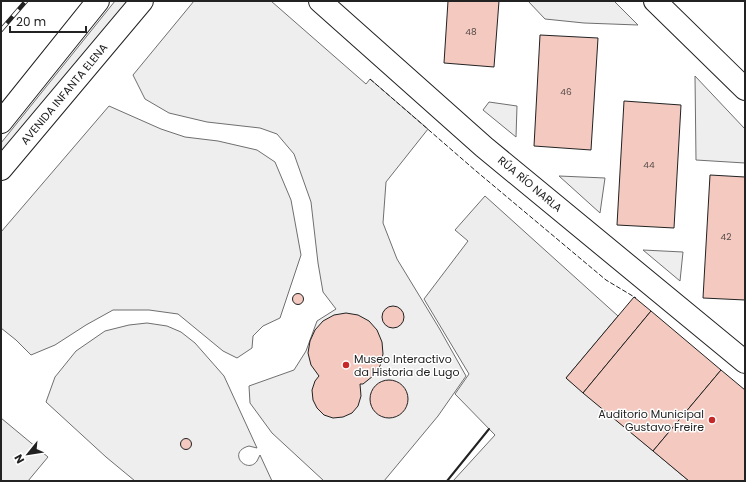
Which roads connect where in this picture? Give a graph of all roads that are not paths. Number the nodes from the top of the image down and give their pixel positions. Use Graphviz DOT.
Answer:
graph roads {
  1 [pos="98,1"];
  2 [pos="142,1"];
  3 [pos="320,1"];
  4 [pos="655,1"];
  5 [pos="745,89"];
  6 [pos="1,122"];
  7 [pos="1,169"];
  8 [pos="745,362"];
  1 -- 6 [label="street"];
  2 -- 7 [label="street, AVENIDA INFANTA ELENA"];
  3 -- 8 [label="street, RÚA RÍO NARLA"];
  4 -- 5 [label="street"];
}
